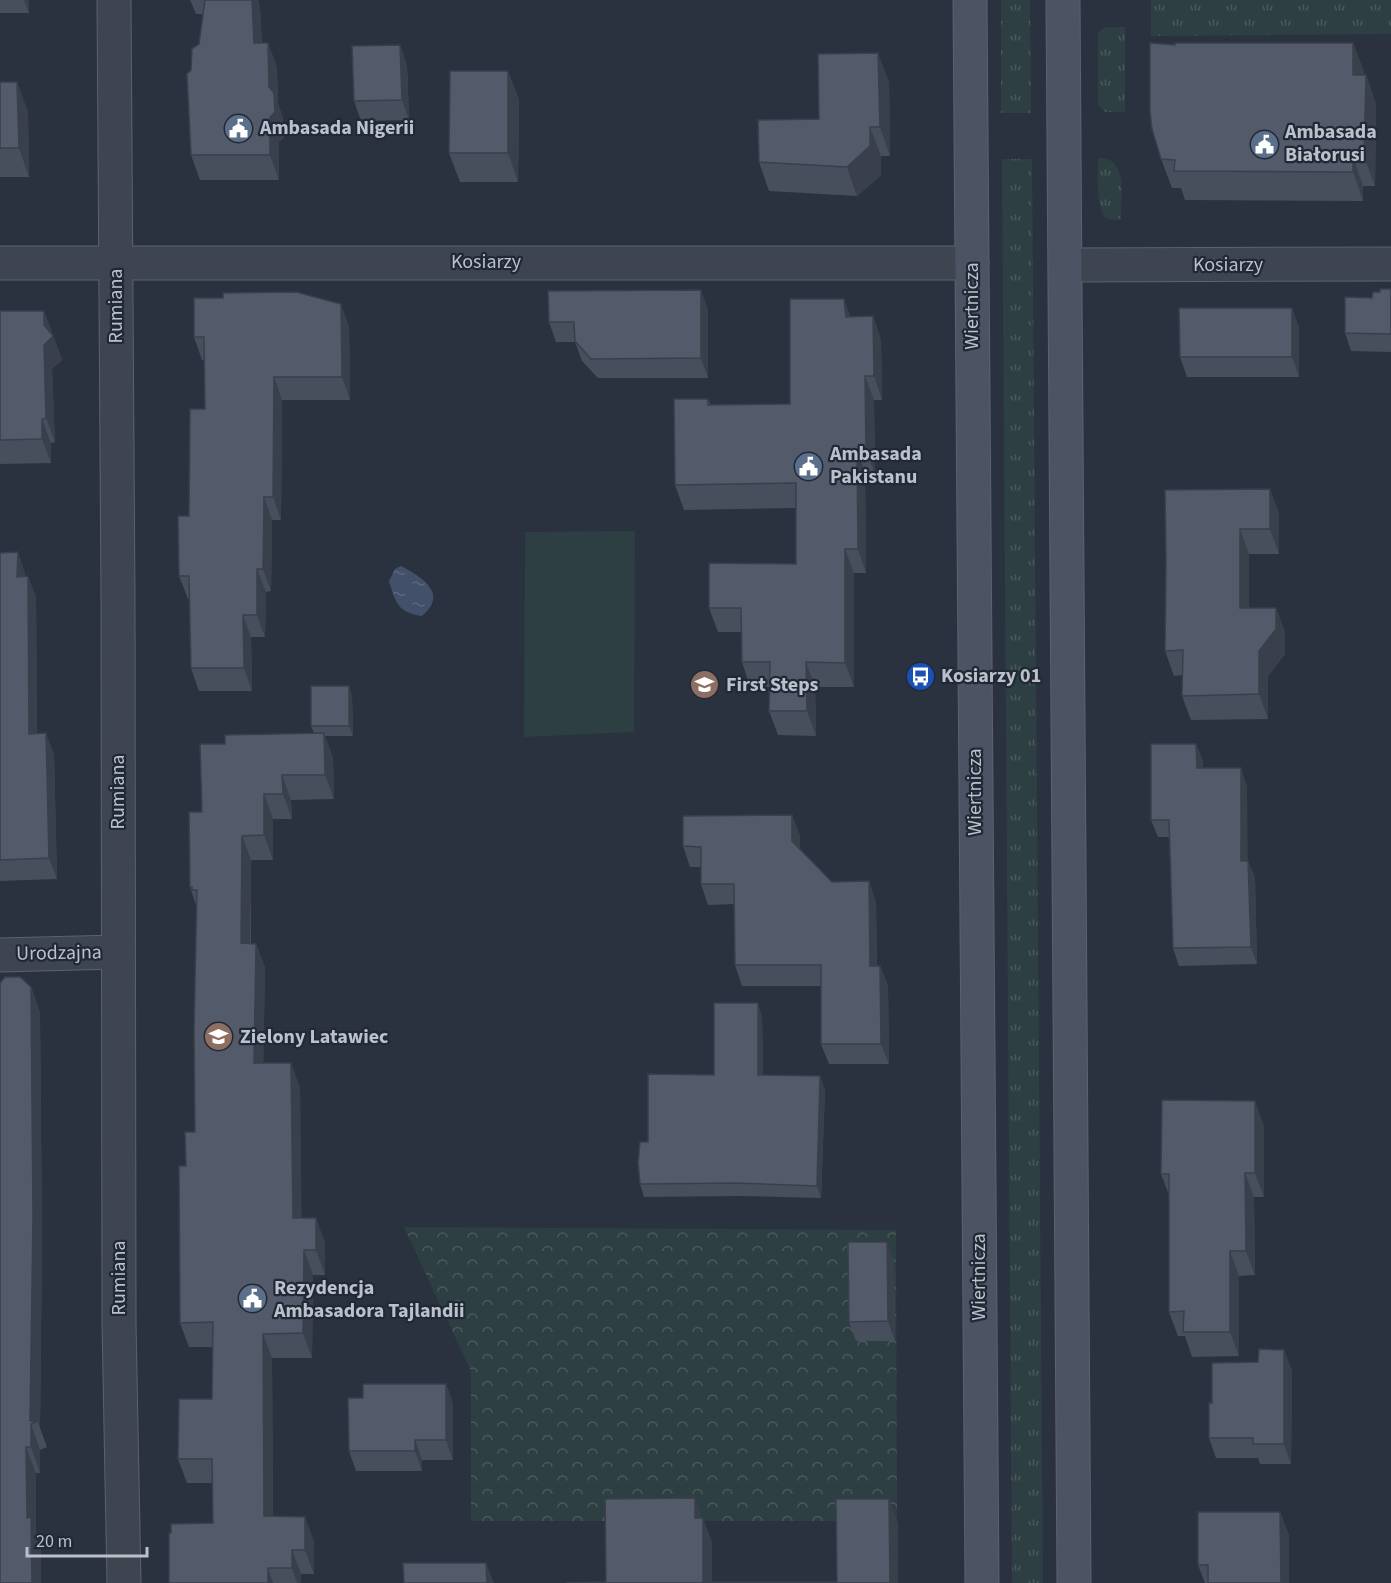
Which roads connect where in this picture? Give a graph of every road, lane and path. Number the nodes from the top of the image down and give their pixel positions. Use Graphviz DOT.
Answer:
graph roads {
  1 [pos="114,0"];
  2 [pos="970,0"];
  3 [pos="1063,0"];
  4 [pos="116,262"];
  5 [pos="0,263"];
  6 [pos="972,263"];
  7 [pos="1391,264"];
  8 [pos="1066,265"];
  9 [pos="117,952"];
  10 [pos="0,955"];
  11 [pos="123,1583"];
  12 [pos="982,1583"];
  13 [pos="1074,1583"];
  1 -- 4 [label="street, Rumiana"];
  2 -- 6 [label="main road, Wiertnicza"];
  3 -- 8 [label="main road"];
  4 -- 5 [label="street, Kosiarzy"];
  4 -- 6 [label="street, Kosiarzy"];
  4 -- 9 [label="street, Rumiana"];
  6 -- 12 [label="main road, Wiertnicza"];
  7 -- 8 [label="street, Kosiarzy"];
  8 -- 13 [label="main road"];
  9 -- 10 [label="street, Urodzajna"];
  9 -- 11 [label="street, Rumiana"];
}
